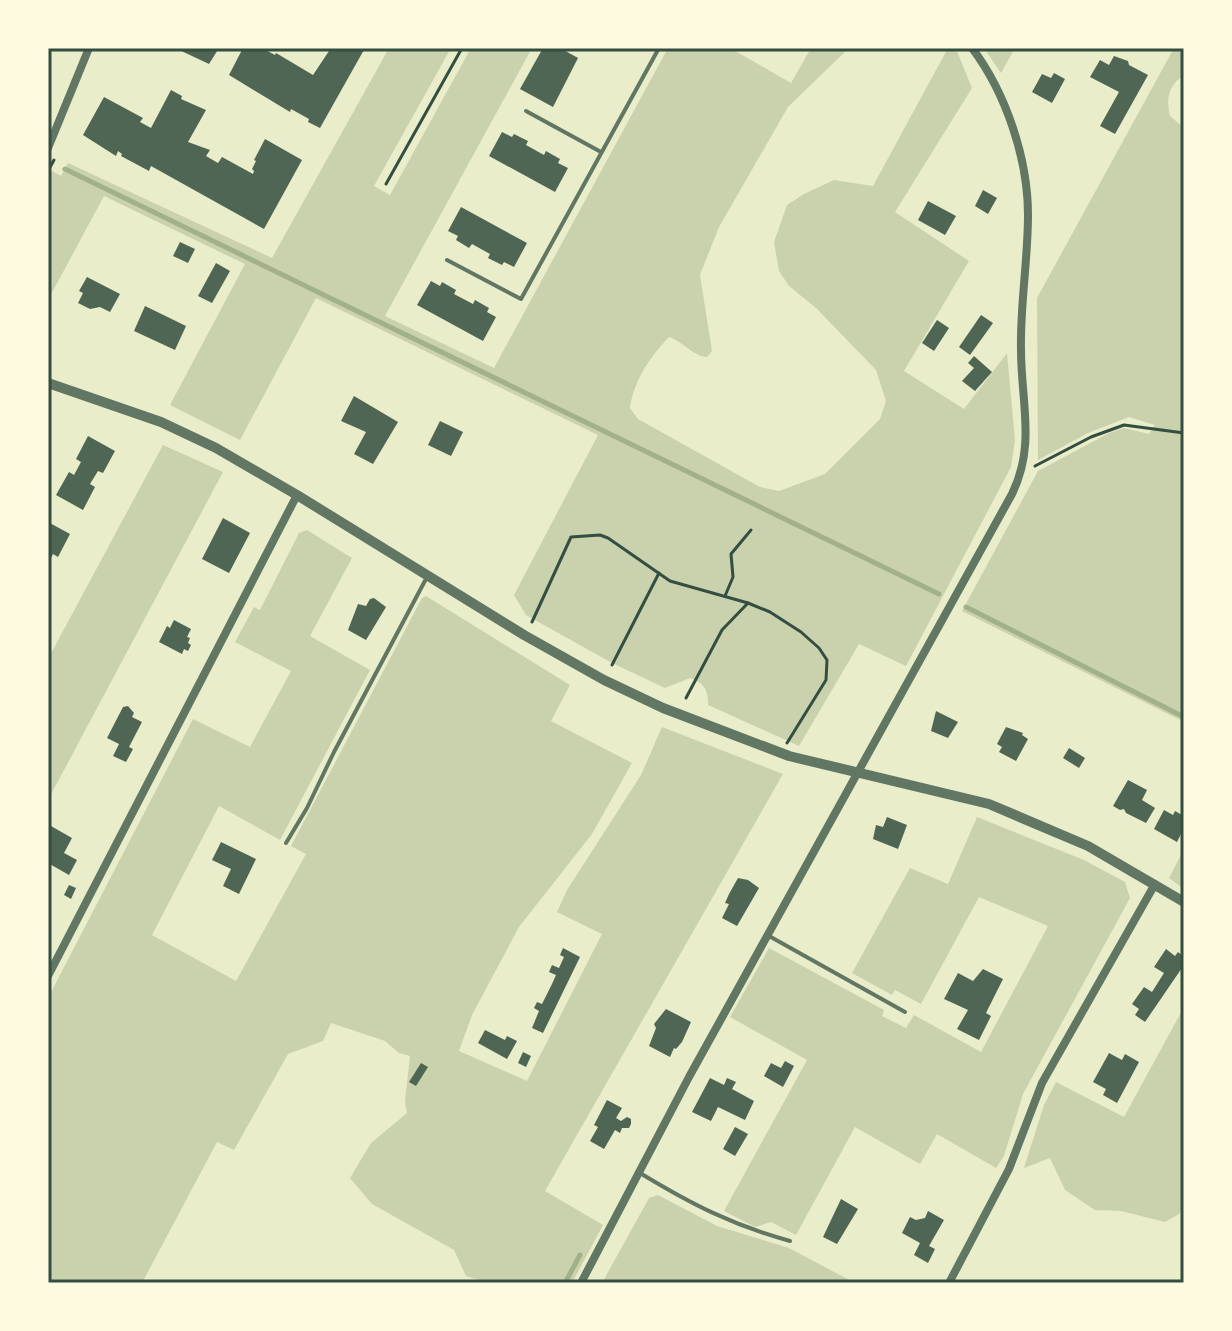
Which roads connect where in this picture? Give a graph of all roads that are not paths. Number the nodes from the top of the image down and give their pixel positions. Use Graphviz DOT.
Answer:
graph roads {
  1 [pos="89,48"];
  2 [pos="659,48"];
  3 [pos="972,48"];
  4 [pos="526,111"];
  5 [pos="49,142"];
  6 [pos="601,152"];
  7 [pos="447,260"];
  8 [pos="48,383"];
  9 [pos="297,495"];
  10 [pos="428,576"];
  11 [pos="857,772"];
  12 [pos="286,843"];
  13 [pos="1155,884"];
  14 [pos="1184,902"];
  15 [pos="767,935"];
  16 [pos="48,976"];
  17 [pos="905,1012"];
  18 [pos="640,1173"];
  19 [pos="790,1241"];
  20 [pos="581,1283"];
  21 [pos="949,1283"];
  1 -- 5 [label="street"];
  2 -- 6 [label="lane"];
  3 -- 11 [label="street"];
  4 -- 6 [label="lane"];
  6 -- 7 [label="lane"];
  8 -- 9 [label="street"];
  9 -- 10 [label="street"];
  9 -- 16 [label="street"];
  10 -- 11 [label="street"];
  10 -- 12 [label="lane"];
  11 -- 13 [label="street"];
  11 -- 15 [label="street"];
  13 -- 14 [label="street"];
  13 -- 21 [label="street"];
  15 -- 17 [label="lane"];
  15 -- 18 [label="street"];
  18 -- 19 [label="lane"];
  18 -- 20 [label="street"];
}
